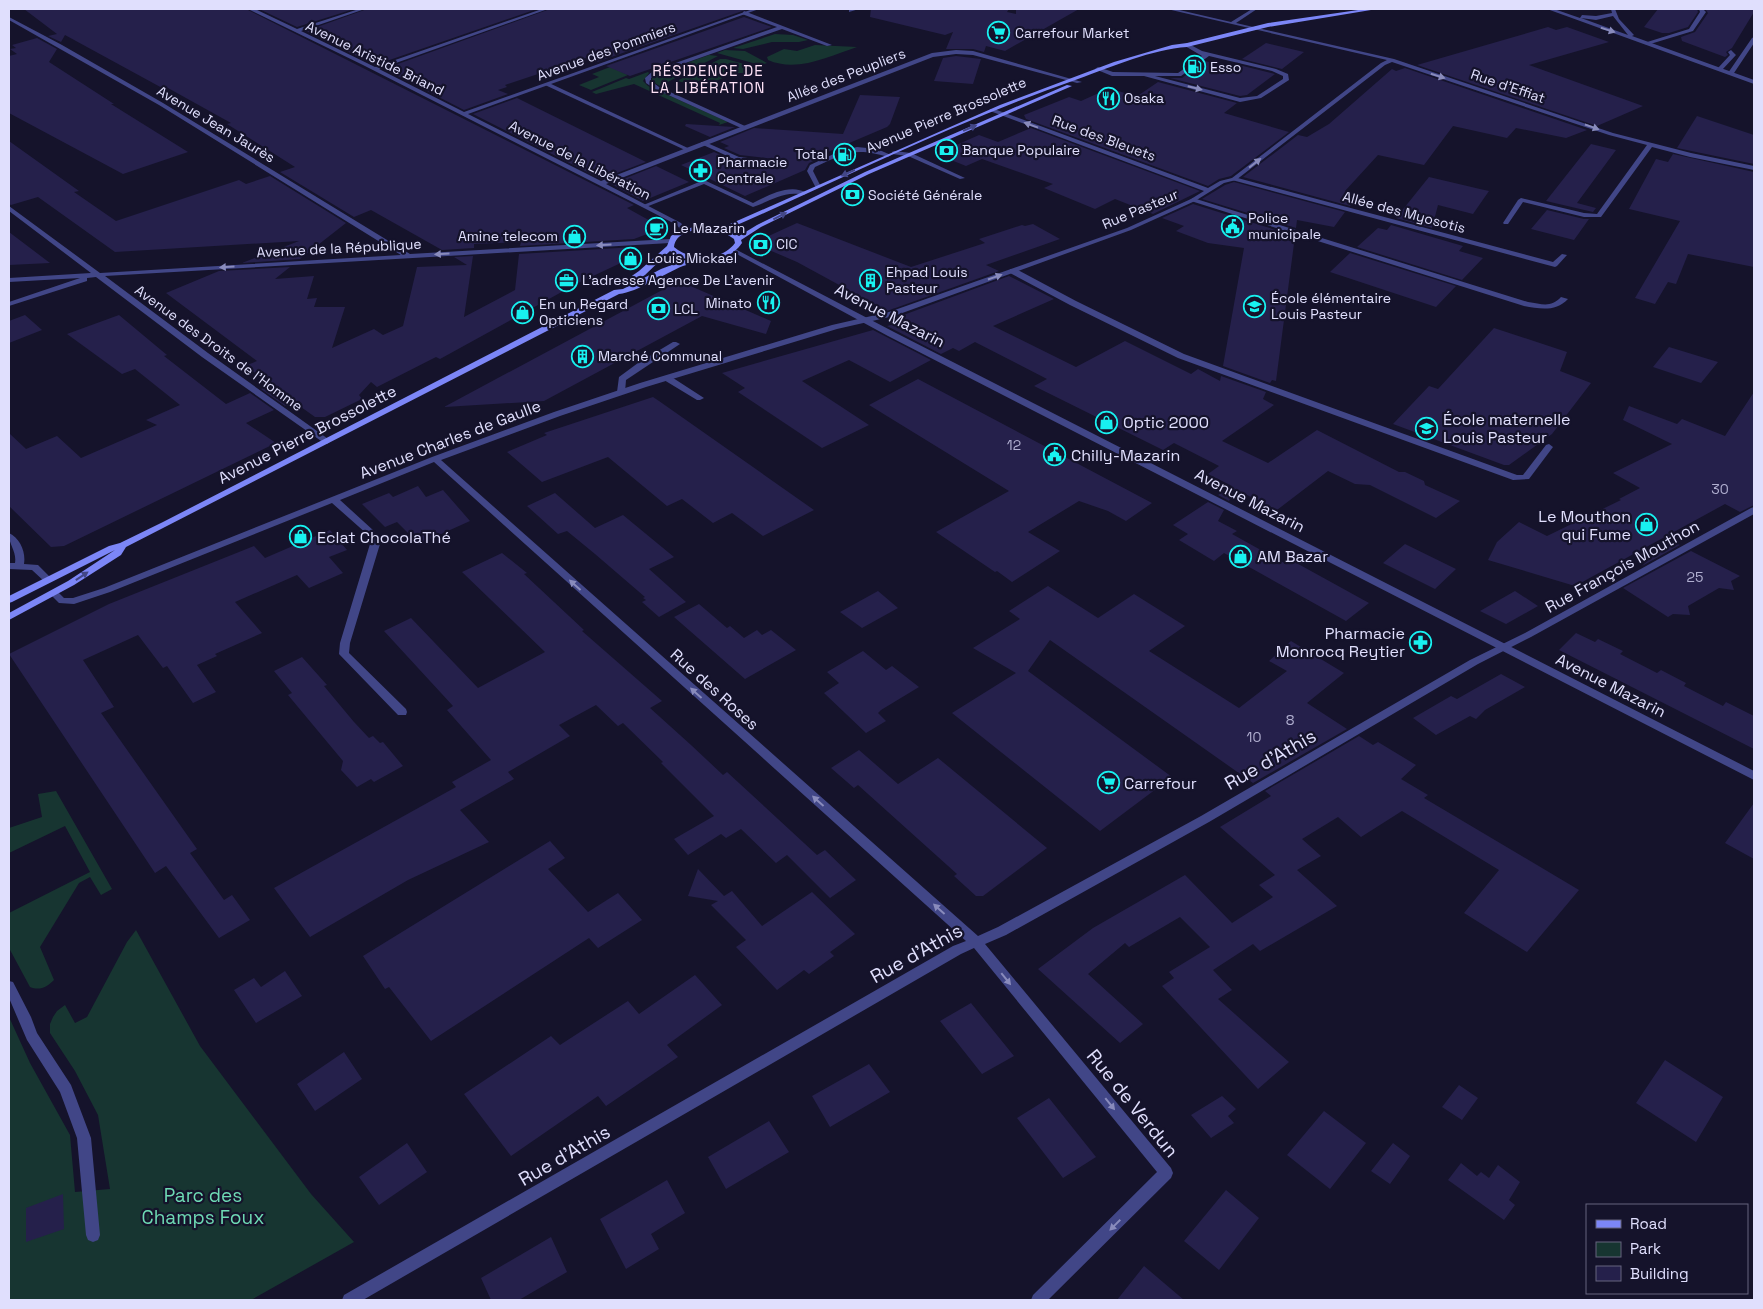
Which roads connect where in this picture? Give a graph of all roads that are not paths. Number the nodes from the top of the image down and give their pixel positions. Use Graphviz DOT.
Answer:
graph roads {
  1 [pos="251,9"];
  2 [pos="363,9"];
  3 [pos="546,9"];
  4 [pos="757,9"];
  5 [pos="1168,9"];
  6 [pos="1255,9"];
  7 [pos="1374,9"];
  8 [pos="1550,9"];
  9 [pos="1701,9"];
  10 [pos="1614,11"];
  11 [pos="744,13"];
  12 [pos="1566,15"];
  13 [pos="9,18"];
  14 [pos="1232,22"];
  15 [pos="780,28"];
  16 [pos="1254,28"];
  17 [pos="297,32"];
  18 [pos="1633,37"];
  19 [pos="1754,39"];
  20 [pos="1647,43"];
  21 [pos="829,45"];
  22 [pos="1187,45"];
  23 [pos="1199,52"];
  24 [pos="1731,52"];
  25 [pos="1392,60"];
  26 [pos="374,68"];
  27 [pos="1098,69"];
  28 [pos="1720,69"];
  29 [pos="1109,73"];
  30 [pos="1731,73"];
  31 [pos="1148,76"];
  32 [pos="1070,79"];
  33 [pos="1079,82"];
  34 [pos="1754,82"];
  35 [pos="547,84"];
  36 [pos="992,110"];
  37 [pos="463,114"];
  38 [pos="1002,114"];
  39 [pos="743,127"];
  40 [pos="703,143"];
  41 [pos="1650,145"];
  42 [pos="687,149"];
  43 [pos="891,154"];
  44 [pos="909,154"];
  45 [pos="774,163"];
  46 [pos="1754,168"];
  47 [pos="962,178"];
  48 [pos="1234,179"];
  49 [pos="600,184"];
  50 [pos="818,187"];
  51 [pos="1208,190"];
  52 [pos="804,194"];
  53 [pos="1193,200"];
  54 [pos="644,206"];
  55 [pos="799,206"];
  56 [pos="9,208"];
  57 [pos="1506,222"];
  58 [pos="723,229"];
  59 [pos="684,231"];
  60 [pos="738,239"];
  61 [pos="670,244"];
  62 [pos="733,250"];
  63 [pos="1564,254"];
  64 [pos="408,256"];
  65 [pos="696,259"];
  66 [pos="1013,271"];
  67 [pos="96,275"];
  68 [pos="9,280"];
  69 [pos="617,292"];
  70 [pos="1564,299"];
  71 [pos="9,304"];
  72 [pos="866,319"];
  73 [pos="676,344"];
  74 [pos="667,378"];
  75 [pos="622,392"];
  76 [pos="700,398"];
  77 [pos="327,441"];
  78 [pos="1549,447"];
  79 [pos="435,459"];
  80 [pos="333,499"];
  81 [pos="1754,510"];
  82 [pos="9,536"];
  83 [pos="123,545"];
  84 [pos="14,566"];
  85 [pos="48,580"];
  86 [pos="54,593"];
  87 [pos="9,600"];
  88 [pos="9,617"];
  89 [pos="1504,646"];
  90 [pos="402,712"];
  91 [pos="1754,776"];
  92 [pos="975,941"];
  93 [pos="9,986"];
  94 [pos="93,1235"];
  95 [pos="349,1300"];
  96 [pos="1038,1300"];
  1 -- 17 [label="street, Avenue Aristide Briand"];
  2 -- 17 [label="street"];
  3 -- 26 [label="street"];
  4 -- 11 [label="street, Avenue des Pommiers"];
  5 -- 14 [label="street, Rue d'Effiat"];
  6 -- 14 [label="street"];
  7 -- 16 [label="main road, Avenue Pierre Brossolette"];
  8 -- 12 [label="street"];
  9 -- 20 [label="street"];
  10 -- 12 [label="street"];
  10 -- 18 [label="street"];
  11 -- 15 [label="street"];
  11 -- 35 [label="street, Avenue des Pommiers"];
  12 -- 18 [label="street, one-way"];
  13 -- 64 [label="street, Avenue Jean Jaurès"];
  14 -- 16 [label="street, Rue d'Effiat"];
  15 -- 21 [label="street"];
  15 -- 39 [label="street"];
  16 -- 22 [label="main road, Avenue Pierre Brossolette"];
  16 -- 25 [label="street, Rue d'Effiat"];
  17 -- 26 [label="street, Avenue Aristide Briand"];
  18 -- 20 [label="street"];
  19 -- 30 [label="street"];
  20 -- 28 [label="street"];
  22 -- 23 [label="street"];
  22 -- 27 [label="main road, Avenue Pierre Brossolette"];
  22 -- 29 [label="main road, Avenue Pierre Brossolette"];
  23 -- 31 [label="street"];
  31 -- 23 [label="street, one-way"];
  24 -- 28 [label="street"];
  25 -- 41 [label="street, Rue d'Effiat, one-way"];
  48 -- 25 [label="street, Rue Pasteur, one-way"];
  26 -- 37 [label="street, Avenue Aristide Briand"];
  27 -- 29 [label="street"];
  27 -- 32 [label="main road, Avenue Pierre Brossolette"];
  28 -- 30 [label="street"];
  29 -- 31 [label="street"];
  29 -- 33 [label="main road, Avenue Pierre Brossolette"];
  30 -- 34 [label="street"];
  32 -- 33 [label="street, Allée des Peupliers"];
  32 -- 36 [label="main road, Avenue Pierre Brossolette"];
  32 -- 39 [label="street, Allée des Peupliers"];
  33 -- 38 [label="main road, Avenue Pierre Brossolette"];
  35 -- 37 [label="street, Avenue des Pommiers"];
  35 -- 42 [label="street"];
  36 -- 38 [label="street, Rue des Bleuets"];
  36 -- 43 [label="main road, Avenue Pierre Brossolette"];
  37 -- 49 [label="street, Avenue de la Libération"];
  44 -- 38 [label="main road, Avenue Pierre Brossolette, one-way"];
  51 -- 38 [label="street, Rue des Bleuets, one-way"];
  39 -- 40 [label="street, Allée des Peupliers"];
  40 -- 42 [label="street, Allée des Peupliers"];
  40 -- 45 [label="street"];
  41 -- 46 [label="street, Rue d'Effiat"];
  41 -- 57 [label="street"];
  42 -- 49 [label="street, Allée des Peupliers"];
  43 -- 44 [label="street"];
  43 -- 50 [label="main road, Avenue Pierre Brossolette, one-way"];
  43 -- 50 [label="street"];
  44 -- 47 [label="street"];
  44 -- 55 [label="main road, Avenue Pierre Brossolette"];
  48 -- 51 [label="street, Rue Pasteur"];
  48 -- 63 [label="street, Allée des Myosotis"];
  49 -- 54 [label="street, Avenue de la Libération"];
  50 -- 52 [label="main road, Avenue Pierre Brossolette"];
  51 -- 53 [label="street, Rue Pasteur"];
  52 -- 54 [label="street"];
  52 -- 55 [label="main road"];
  52 -- 58 [label="main road, Avenue Pierre Brossolette"];
  53 -- 66 [label="street, Rue Pasteur"];
  53 -- 70 [label="street"];
  54 -- 59 [label="street, Avenue de la Libération"];
  60 -- 55 [label="main road, Avenue Pierre Brossolette, one-way"];
  56 -- 67 [label="street, Avenue des Droits de l'Homme"];
  58 -- 59 [label="main road"];
  58 -- 60 [label="main road"];
  59 -- 61 [label="main road, Avenue Pierre Brossolette"];
  60 -- 62 [label="main road"];
  61 -- 64 [label="street, Avenue de la République, one-way"];
  61 -- 65 [label="main road"];
  61 -- 69 [label="main road, Avenue Pierre Brossolette"];
  62 -- 65 [label="main road"];
  62 -- 72 [label="street, Avenue Mazarin"];
  64 -- 67 [label="street, Avenue de la République, one-way"];
  65 -- 69 [label="main road, Avenue Pierre Brossolette"];
  72 -- 66 [label="street, Rue Pasteur, one-way"];
  66 -- 78 [label="street"];
  67 -- 68 [label="street, Avenue de la République"];
  67 -- 71 [label="street"];
  67 -- 77 [label="street, Avenue des Droits de l'Homme"];
  69 -- 77 [label="main road, Avenue Pierre Brossolette"];
  72 -- 74 [label="street, Avenue Charles de Gaulle"];
  72 -- 89 [label="street, Avenue Mazarin"];
  73 -- 75 [label="street"];
  74 -- 75 [label="street, Avenue Charles de Gaulle"];
  74 -- 76 [label="street"];
  75 -- 79 [label="street, Avenue Charles de Gaulle"];
  77 -- 83 [label="main road, Avenue Pierre Brossolette"];
  79 -- 80 [label="street, Avenue Charles de Gaulle"];
  92 -- 79 [label="street, Rue des Roses, one-way"];
  80 -- 86 [label="street, Avenue Charles de Gaulle"];
  80 -- 90 [label="street"];
  81 -- 89 [label="street, Rue François Mouthon"];
  82 -- 84 [label="street"];
  83 -- 85 [label="main road, Avenue Pierre Brossolette"];
  86 -- 83 [label="main road, one-way"];
  84 -- 85 [label="street"];
  85 -- 86 [label="main road"];
  85 -- 87 [label="main road, Avenue Pierre Brossolette"];
  86 -- 88 [label="main road"];
  89 -- 91 [label="street, Avenue Mazarin"];
  89 -- 92 [label="street, Rue d'Athis"];
  92 -- 95 [label="street, Rue d'Athis"];
  92 -- 96 [label="street, Rue de Verdun, one-way"];
  93 -- 94 [label="street"];
}
